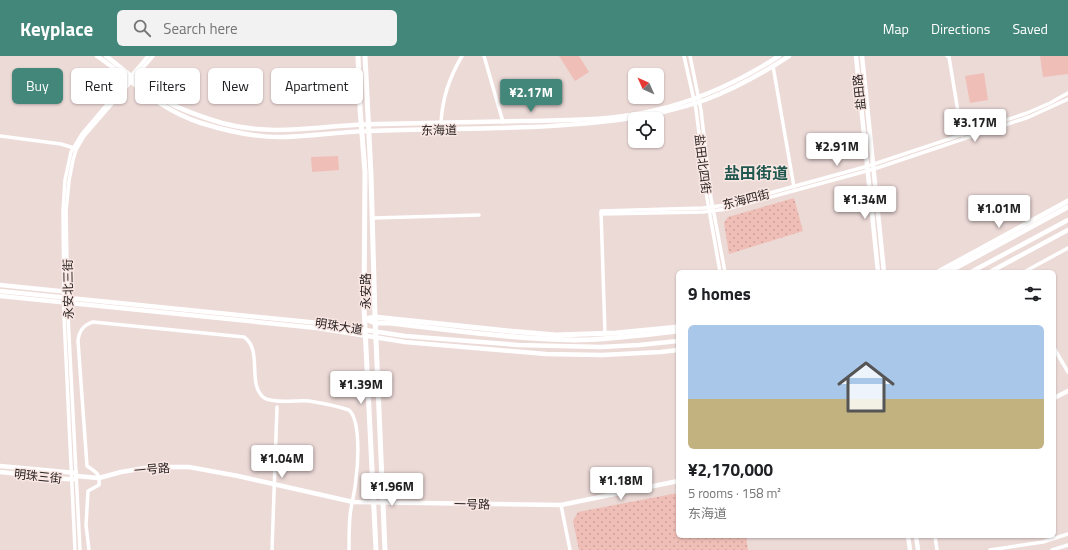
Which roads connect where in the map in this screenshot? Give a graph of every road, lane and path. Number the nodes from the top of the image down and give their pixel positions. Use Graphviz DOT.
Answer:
graph roads {
  1 [pos="97,56"];
  2 [pos="106,56"];
  3 [pos="148,56"];
  4 [pos="152,56"];
  5 [pos="358,56"];
  6 [pos="365,56"];
  7 [pos="462,56"];
  8 [pos="484,56"];
  9 [pos="684,56"];
  10 [pos="690,56"];
  11 [pos="789,56"];
  12 [pos="856,56"];
  13 [pos="862,56"];
  14 [pos="946,56"];
  15 [pos="776,57"];
  16 [pos="773,66"];
  17 [pos="130,79"];
  18 [pos="1068,93"];
  19 [pos="1068,99"];
  20 [pos="696,100"];
  21 [pos="441,122"];
  22 [pos="503,122"];
  23 [pos="369,124"];
  24 [pos="362,125"];
  25 [pos="362,131"];
  26 [pos="369,131"];
  27 [pos="961,134"];
  28 [pos="0,136"];
  29 [pos="962,139"];
  30 [pos="75,149"];
  31 [pos="874,166"];
  32 [pos="868,168"];
  33 [pos="794,188"];
  34 [pos="1068,201"];
  35 [pos="1068,207"];
  36 [pos="711,209"];
  37 [pos="480,216"];
  38 [pos="373,218"];
  39 [pos="1068,220"];
  40 [pos="1068,230"];
  41 [pos="1068,248"];
  42 [pos="720,270"];
  43 [pos="725,270"];
  44 [pos="878,270"];
  45 [pos="884,270"];
  46 [pos="942,270"];
  47 [pos="952,270"];
  48 [pos="975,270"];
  49 [pos="994,270"];
  50 [pos="1028,270"];
  51 [pos="0,285"];
  52 [pos="0,291"];
  53 [pos="66,292"];
  54 [pos="0,298"];
  55 [pos="68,301"];
  56 [pos="64,305"];
  57 [pos="374,317"];
  58 [pos="365,319"];
  59 [pos="375,323"];
  60 [pos="676,326"];
  61 [pos="676,331"];
  62 [pos="605,334"];
  63 [pos="676,341"];
  64 [pos="676,350"];
  65 [pos="1056,351"];
  66 [pos="1068,372"];
  67 [pos="1068,391"];
  68 [pos="1056,397"];
  69 [pos="277,408"];
  70 [pos="0,466"];
  71 [pos="0,472"];
  72 [pos="74,476"];
  73 [pos="99,478"];
  74 [pos="676,482"];
  75 [pos="274,484"];
  76 [pos="353,502"];
  77 [pos="561,505"];
  78 [pos="1068,534"];
  79 [pos="908,538"];
  80 [pos="916,538"];
  81 [pos="935,538"];
  82 [pos="1056,538"];
  83 [pos="1056,538"];
  84 [pos="1068,545"];
  85 [pos="75,550"];
  86 [pos="80,550"];
  87 [pos="89,550"];
  88 [pos="272,550"];
  89 [pos="349,550"];
  90 [pos="376,550"];
  91 [pos="385,550"];
  92 [pos="570,550"];
  93 [pos="910,550"];
  94 [pos="918,550"];
  95 [pos="937,550"];
  96 [pos="990,550"];
  97 [pos="1052,550"];
  1 -- 17 [label="street, 东海道"];
  2 -- 17 [label="street, 东海道"];
  3 -- 17 [label="street, 永安北三街"];
  4 -- 17 [label="street, 永安北三街"];
  5 -- 24 [label="main road, 永安路"];
  6 -- 23 [label="main road, 永安路"];
  7 -- 21 [label="street"];
  8 -- 22 [label="street"];
  9 -- 20 [label="street, 盐田北四街"];
  10 -- 20 [label="street, 盐田北四街"];
  11 -- 16 [label="street, 东海道"];
  12 -- 32 [label="street, 盐田路"];
  13 -- 31 [label="street, 盐田路"];
  14 -- 27 [label="street"];
  15 -- 20 [label="street, 东海道"];
  16 -- 20 [label="street, 东海道"];
  16 -- 33 [label="street"];
  17 -- 24 [label="street, 东海道"];
  17 -- 25 [label="street, 东海道"];
  17 -- 30 [label="street, 永安北三街"];
  18 -- 27 [label="street, 东海四街"];
  19 -- 29 [label="street, 东海四街"];
  20 -- 22 [label="street, 东海道"];
  20 -- 26 [label="street, 东海道"];
  20 -- 36 [label="street, 盐田北四街"];
  21 -- 22 [label="street, 东海道"];
  21 -- 23 [label="street, 东海道"];
  23 -- 24 [label="street, 东海道"];
  23 -- 26 [label="main road, 永安路"];
  24 -- 25 [label="main road, 永安路"];
  25 -- 26 [label="street, 东海道"];
  25 -- 58 [label="main road, 永安路"];
  26 -- 38 [label="main road, 永安路"];
  27 -- 29 [label="street"];
  27 -- 31 [label="street, 东海四街"];
  28 -- 30 [label="street"];
  29 -- 31 [label="street, 东海四街"];
  30 -- 53 [label="street, 永安北三街"];
  31 -- 32 [label="street, 东海四街"];
  31 -- 45 [label="street, 盐田路"];
  32 -- 33 [label="street, 东海四街"];
  32 -- 44 [label="street, 盐田路"];
  33 -- 36 [label="street, 东海四街"];
  34 -- 46 [label="main road"];
  35 -- 47 [label="main road"];
  36 -- 42 [label="street, 盐田北四街"];
  36 -- 43 [label="street, 盐田北四街"];
  36 -- 62 [label="street, 东海四街"];
  37 -- 38 [label="street"];
  38 -- 57 [label="main road, 永安路"];
  39 -- 48 [label="street"];
  40 -- 49 [label="street"];
  41 -- 50 [label="street"];
  51 -- 53 [label="street"];
  52 -- 63 [label="street, 明珠大道"];
  53 -- 55 [label="street, 永安北三街"];
  53 -- 56 [label="street, 永安北三街"];
  54 -- 56 [label="street, 明珠大道"];
  54 -- 64 [label="street, 明珠大道"];
  55 -- 56 [label="street"];
  55 -- 72 [label="street, 永安北三街"];
  56 -- 72 [label="street, 永安北三街"];
  57 -- 58 [label="main road, 明珠大道"];
  57 -- 59 [label="main road, 永安路"];
  57 -- 62 [label="main road, 明珠大道"];
  58 -- 59 [label="main road, 明珠大道"];
  58 -- 90 [label="main road, 永安路"];
  59 -- 61 [label="main road, 明珠大道"];
  59 -- 91 [label="main road, 永安路"];
  60 -- 62 [label="main road, 明珠大道"];
  65 -- 66 [label="street"];
  67 -- 68 [label="street"];
  69 -- 75 [label="street"];
  70 -- 72 [label="street, 明珠三街"];
  71 -- 72 [label="street, 明珠三街"];
  72 -- 73 [label="street, 一号路"];
  72 -- 85 [label="street, 永安北三街"];
  72 -- 86 [label="street, 永安北三街"];
  73 -- 75 [label="street, 一号路"];
  73 -- 76 [label="street"];
  73 -- 87 [label="street"];
  74 -- 77 [label="street, 一号路"];
  75 -- 76 [label="street, 一号路"];
  75 -- 88 [label="street"];
  76 -- 77 [label="street, 一号路"];
  76 -- 89 [label="street"];
  77 -- 92 [label="street"];
  78 -- 82 [label="street"];
  79 -- 93 [label="street"];
  80 -- 94 [label="street"];
  81 -- 95 [label="street"];
  83 -- 96 [label="street"];
  84 -- 97 [label="street"];
}
